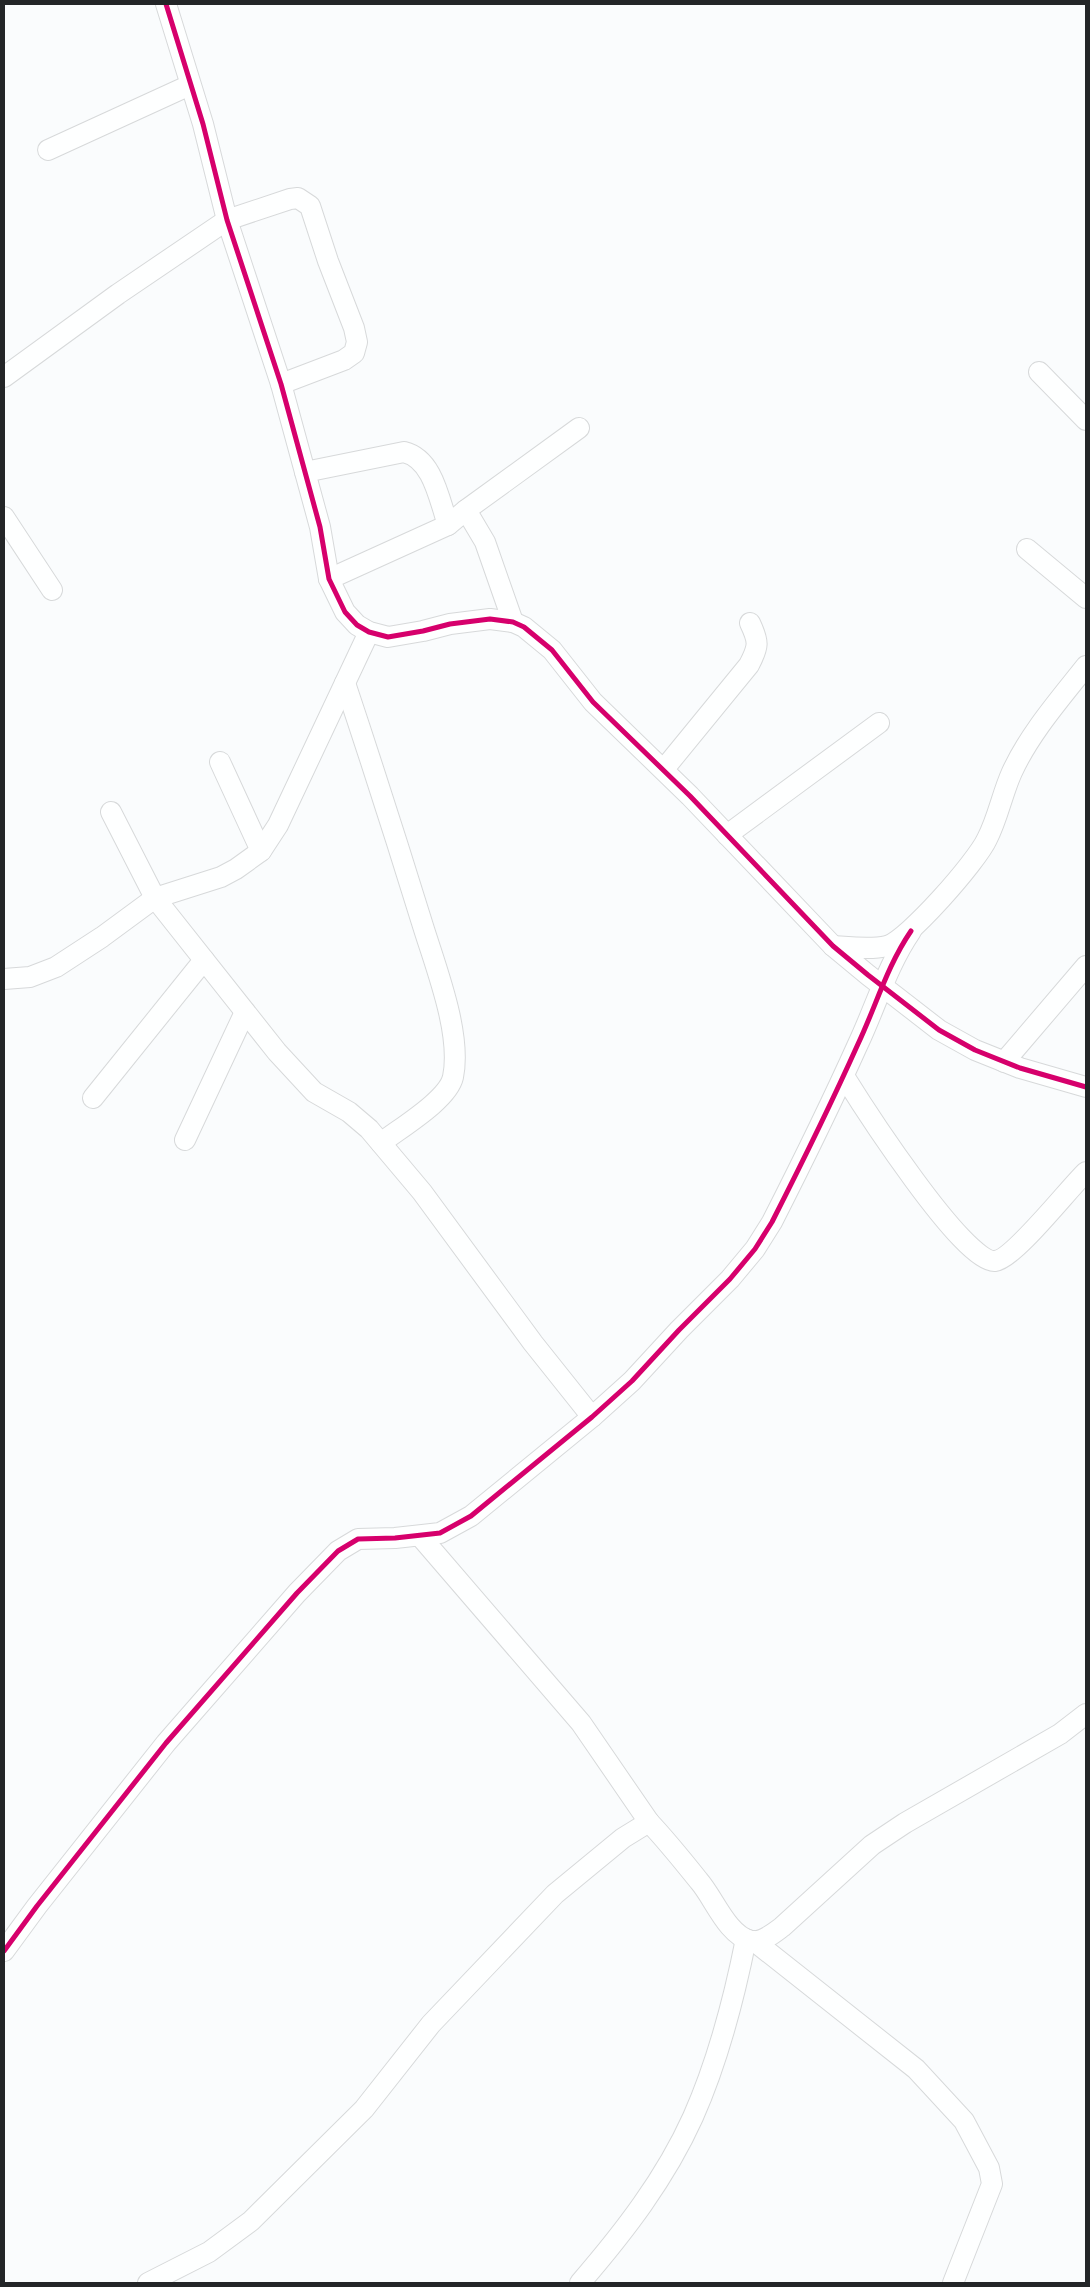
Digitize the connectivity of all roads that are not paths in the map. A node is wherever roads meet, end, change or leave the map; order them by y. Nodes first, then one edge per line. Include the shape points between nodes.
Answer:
1 (166, 4) edge
2 (190, 86) junction
3 (48, 150) dead end
4 (226, 220) junction
5 (1039, 372) dead end
6 (4, 377) edge
7 (281, 384) junction
8 (1086, 420) edge
9 (579, 428) dead end
10 (305, 472) junction
11 (466, 510) junction
12 (4, 517) edge
13 (448, 524) junction
14 (1027, 549) dead end
15 (329, 579) junction
16 (52, 590) dead end
17 (1086, 598) edge
18 (513, 622) junction
19 (750, 623) dead end
20 (369, 632) junction
21 (1086, 666) edge
22 (345, 684) junction
23 (879, 723) dead end
24 (220, 762) dead end
25 (664, 769) junction
26 (111, 812) dead end
27 (726, 835) junction
28 (260, 852) junction
29 (155, 898) junction
30 (911, 931) junction
31 (834, 946) junction
32 (204, 960) junction
33 (1086, 966) edge
34 (4, 979) edge
35 (881, 985) junction
36 (245, 1012) junction
37 (1004, 1062) junction
38 (844, 1076) junction
39 (1086, 1087) edge
40 (93, 1098) dead end
41 (185, 1140) dead end
42 (381, 1143) junction
43 (1086, 1172) edge
44 (592, 1417) junction
45 (420, 1536) junction
46 (1086, 1714) edge
47 (649, 1822) junction
48 (750, 1940) junction
49 (6, 1942) edge
50 (148, 2283) edge
51 (580, 2283) edge
52 (953, 2283) edge

1 - 2 street
2 - 3 street
2 - 4 street via 203,124
4 - 6 street
4 - 7 street
4 - 7 street via 290,199 305,201 310,206 354,328 357,342 354,352 344,360
5 - 8 street
7 - 10 street
9 - 11 street
10 - 13 street via 404,452 414,454 428,470
10 - 15 street via 320,527
11 - 13 street
11 - 18 street via 486,542
12 - 16 street
13 - 15 street
14 - 17 street
15 - 20 street via 345,612
18 - 20 street via 490,619 388,637
18 - 25 street via 552,650 593,702
19 - 25 street via 757,638 757,650 749,665
20 - 22 street
21 - 30 street via 1031,738 1012,772 987,841 963,876
22 - 28 street via 278,825
22 - 42 street via 449,1011 455,1052 453,1078 444,1094
23 - 27 street
24 - 28 street
25 - 27 street
26 - 29 street
27 - 31 street
28 - 29 street via 221,877
29 - 32 street
29 - 34 street via 102,938 56,967 30,977
30 - 31 street via 885,946
30 - 35 street
31 - 35 street
32 - 36 street
32 - 40 street
33 - 37 street
35 - 37 street via 939,1030
35 - 38 street
36 - 41 street
36 - 42 street via 314,1092 349,1112
37 - 39 street
38 - 43 street via 885,1141 931,1202 985,1259 1004,1258 1022,1243
38 - 44 street via 772,1222 755,1249 632,1381
42 - 44 street via 422,1192
44 - 45 street via 471,1516 440,1533
45 - 47 street via 582,1722
45 - 49 street via 358,1539 331,1558 173,1735
46 - 48 street via 1060,1734 905,1822 872,1845 782,1927 771,1935
47 - 48 street via 701,1883 720,1915
47 - 50 street via 623,1838 555,1894 431,2024 364,2109 251,2221 209,2252
48 - 51 street via 724,2030 693,2117 657,2183 621,2236
48 - 52 street via 916,2069 964,2121 989,2168 992,2184

